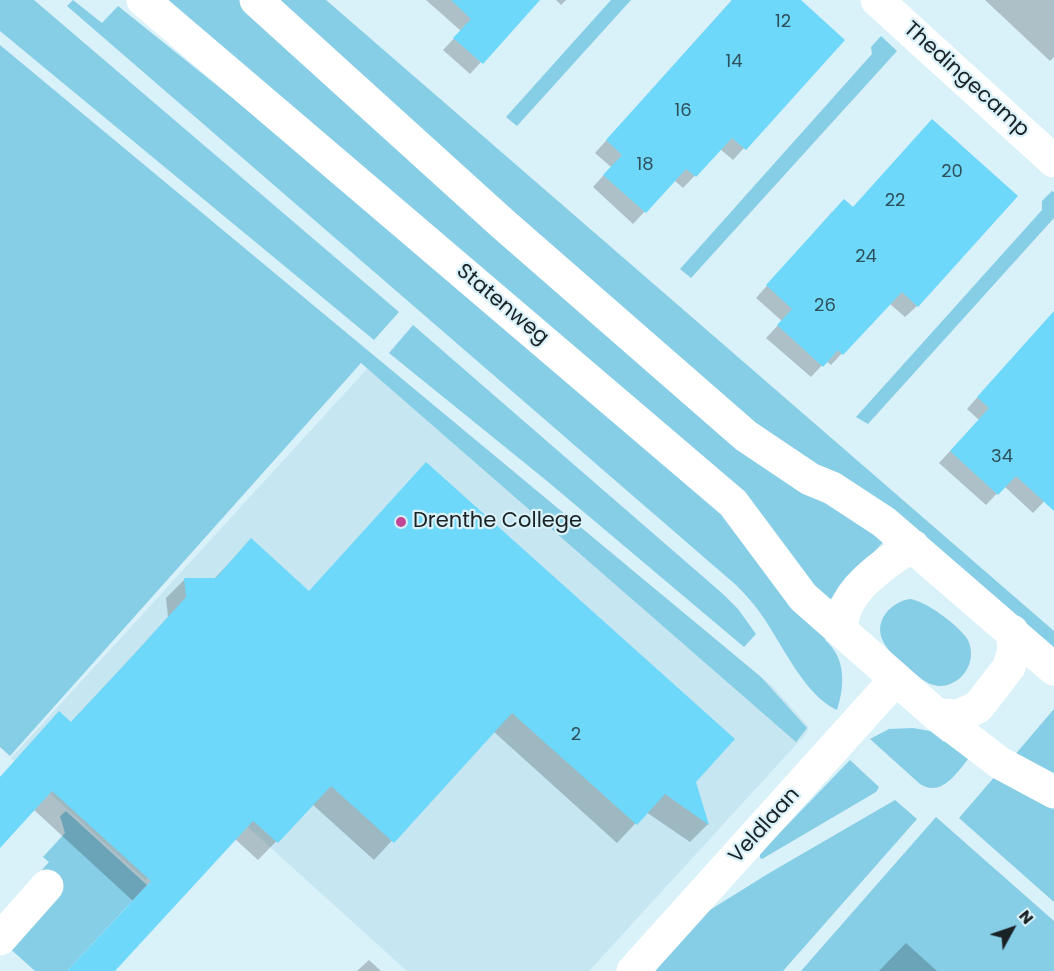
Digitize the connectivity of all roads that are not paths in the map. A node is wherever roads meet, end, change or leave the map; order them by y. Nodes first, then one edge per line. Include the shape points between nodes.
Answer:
1 (143, 0) edge
2 (256, 0) edge
3 (877, 0) edge
4 (1054, 161) edge
5 (913, 546) junction
6 (840, 630) junction
7 (1012, 631) junction
8 (1054, 669) edge
9 (895, 680) junction
10 (937, 715) junction
11 (1054, 792) edge
12 (47, 886) dead end
13 (0, 939) edge
14 (633, 971) edge

1 - 6 street, Statenweg via 733,503 803,597
2 - 5 street via 502,224 746,436 810,479 856,503
3 - 4 street, Thedingecamp
5 - 6 street via 892,557 867,580 849,602
5 - 7 street
6 - 9 street, Statenweg
7 - 8 street
7 - 10 street via 1014,650 1009,667 978,707 959,716
9 - 10 street, Statenweg
9 - 14 street, Veldlaan
10 - 11 street, Statenweg via 1000,764
12 - 13 street

